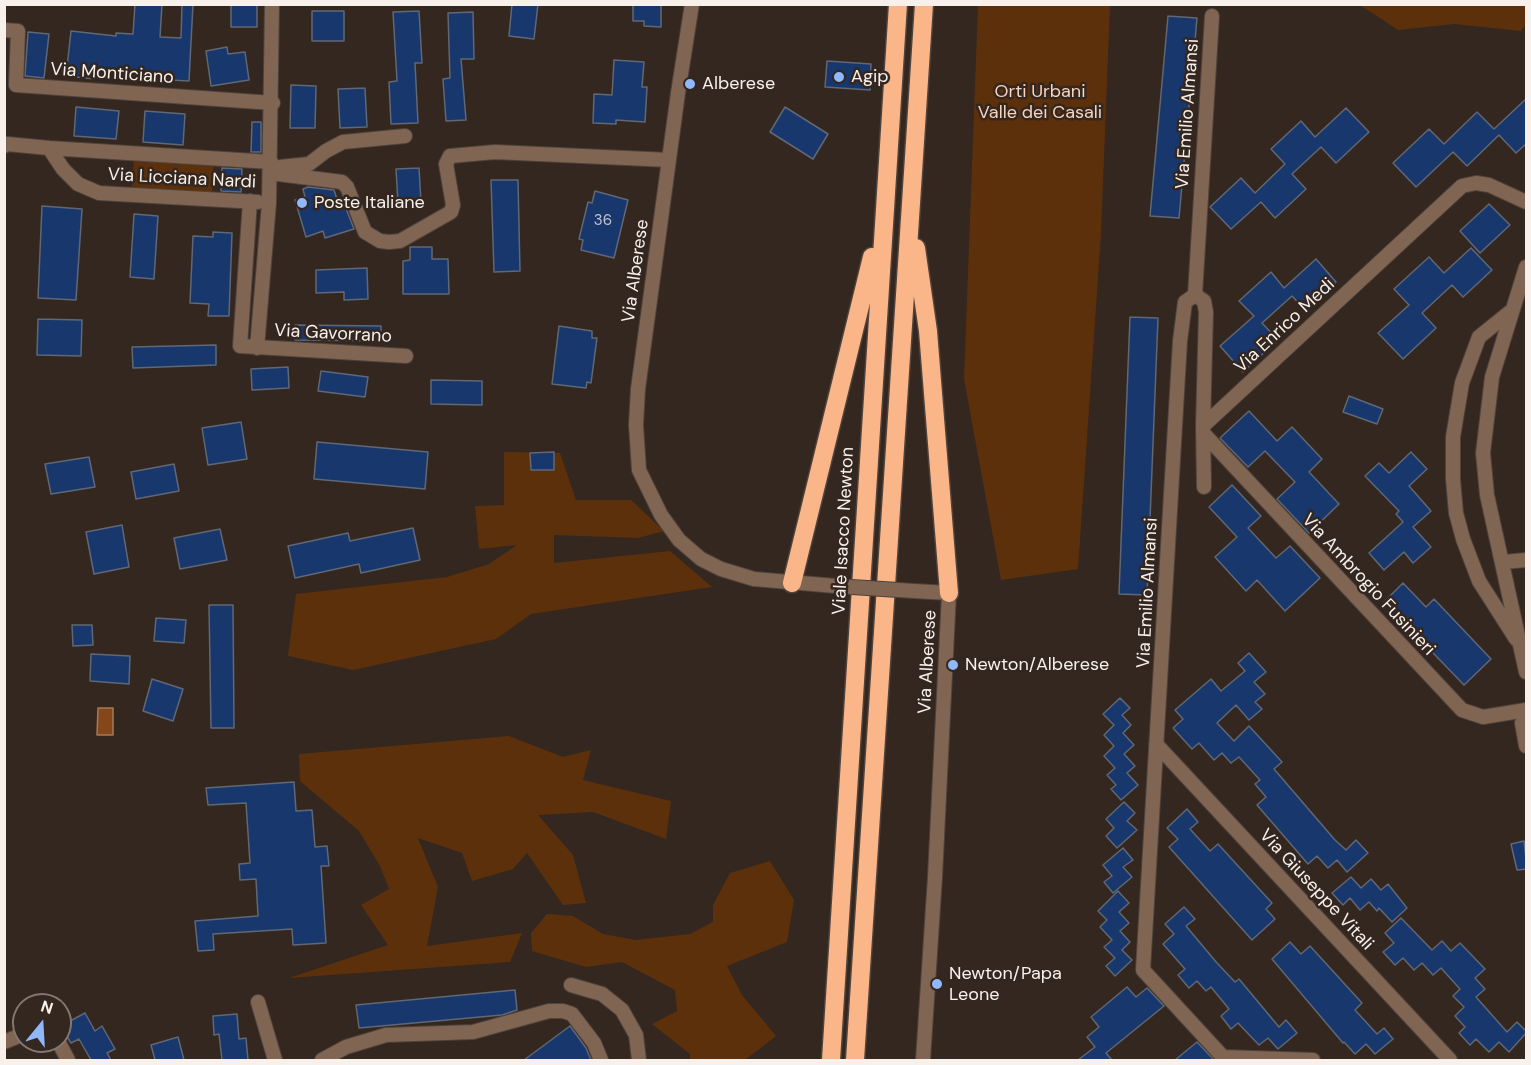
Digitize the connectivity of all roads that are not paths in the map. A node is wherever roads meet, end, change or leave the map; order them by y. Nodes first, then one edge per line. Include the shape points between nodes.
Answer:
1 (272, 4) edge
2 (692, 4) edge
3 (897, 4) edge
4 (924, 4) edge
5 (1212, 16) dead end
6 (4, 30) edge
7 (273, 103) junction
8 (405, 136) dead end
9 (4, 146) edge
10 (49, 148) junction
11 (669, 160) junction
12 (270, 167) junction
13 (250, 201) junction
14 (269, 202) junction
15 (1527, 202) edge
16 (911, 213) junction
17 (882, 214) junction
18 (1527, 267) edge
19 (1195, 295) junction
20 (1510, 312) junction
21 (257, 348) junction
22 (406, 356) dead end
23 (1203, 430) junction
24 (1204, 487) dead end
25 (1527, 560) edge
26 (1503, 562) junction
27 (792, 583) junction
28 (949, 593) junction
29 (1521, 645) junction
30 (1527, 672) edge
31 (1527, 710) edge
32 (1527, 718) edge
33 (1156, 744) junction
34 (1527, 746) edge
35 (571, 985) dead end
36 (258, 1002) dead end
37 (275, 1060) edge
38 (325, 1060) edge
39 (601, 1060) edge
40 (639, 1060) edge
41 (831, 1060) edge
42 (855, 1060) edge
43 (923, 1060) edge
44 (1313, 1060) edge
45 (1450, 1060) edge

1 - 7 street
2 - 11 street, Via Alberese
3 - 17 highway, Viale Isacco Newton via 891,143
4 - 16 highway
5 - 19 street, Via Emilio Almansi
6 - 7 street, Via Monticiano via 18,31 16,85
7 - 12 street
8 - 12 street via 343,142 309,164
9 - 10 street
10 - 12 street
10 - 13 street, Via Licciana Nardi via 78,184 99,193
11 - 12 street via 495,152 450,156 447,164 451,212 400,241 389,242 365,232 342,182
11 - 27 street, Via Alberese via 638,396 639,470 661,515 701,559 742,576
12 - 14 street
13 - 14 street, Via Licciana Nardi
13 - 21 street via 240,346
14 - 21 street
15 - 23 street, Via Enrico Medi via 1476,183 1462,186
16 - 28 highway via 928,331
16 - 42 highway
17 - 27 highway
17 - 41 highway, Viale Isacco Newton
18 - 20 street
19 - 23 street, Via Enrico Medi via 1204,301 1206,312
19 - 33 street, Via Emilio Almansi via 1185,303 1180,341
20 - 26 street via 1492,377 1483,453 1487,495
20 - 29 street via 1479,337 1462,384 1455,425 1453,479 1461,530 1479,581
21 - 22 street, Via Gavorrano
23 - 24 street
23 - 31 street, Via Ambrogio Fusinieri via 1455,704 1468,714 1483,717
25 - 26 street
26 - 29 street
27 - 28 street, Via Alberese, bridge
28 - 43 street, Via Alberese
29 - 30 street
32 - 34 street via 1522,723
33 - 44 street, Via Emilio Almansi via 1143,970 1223,1057
33 - 45 street, Via Giuseppe Vitali
35 - 40 street via 602,994 622,1010 636,1035
36 - 37 street
38 - 39 street via 346,1047 386,1035 473,1032 549,1011 563,1011 572,1014 594,1043

